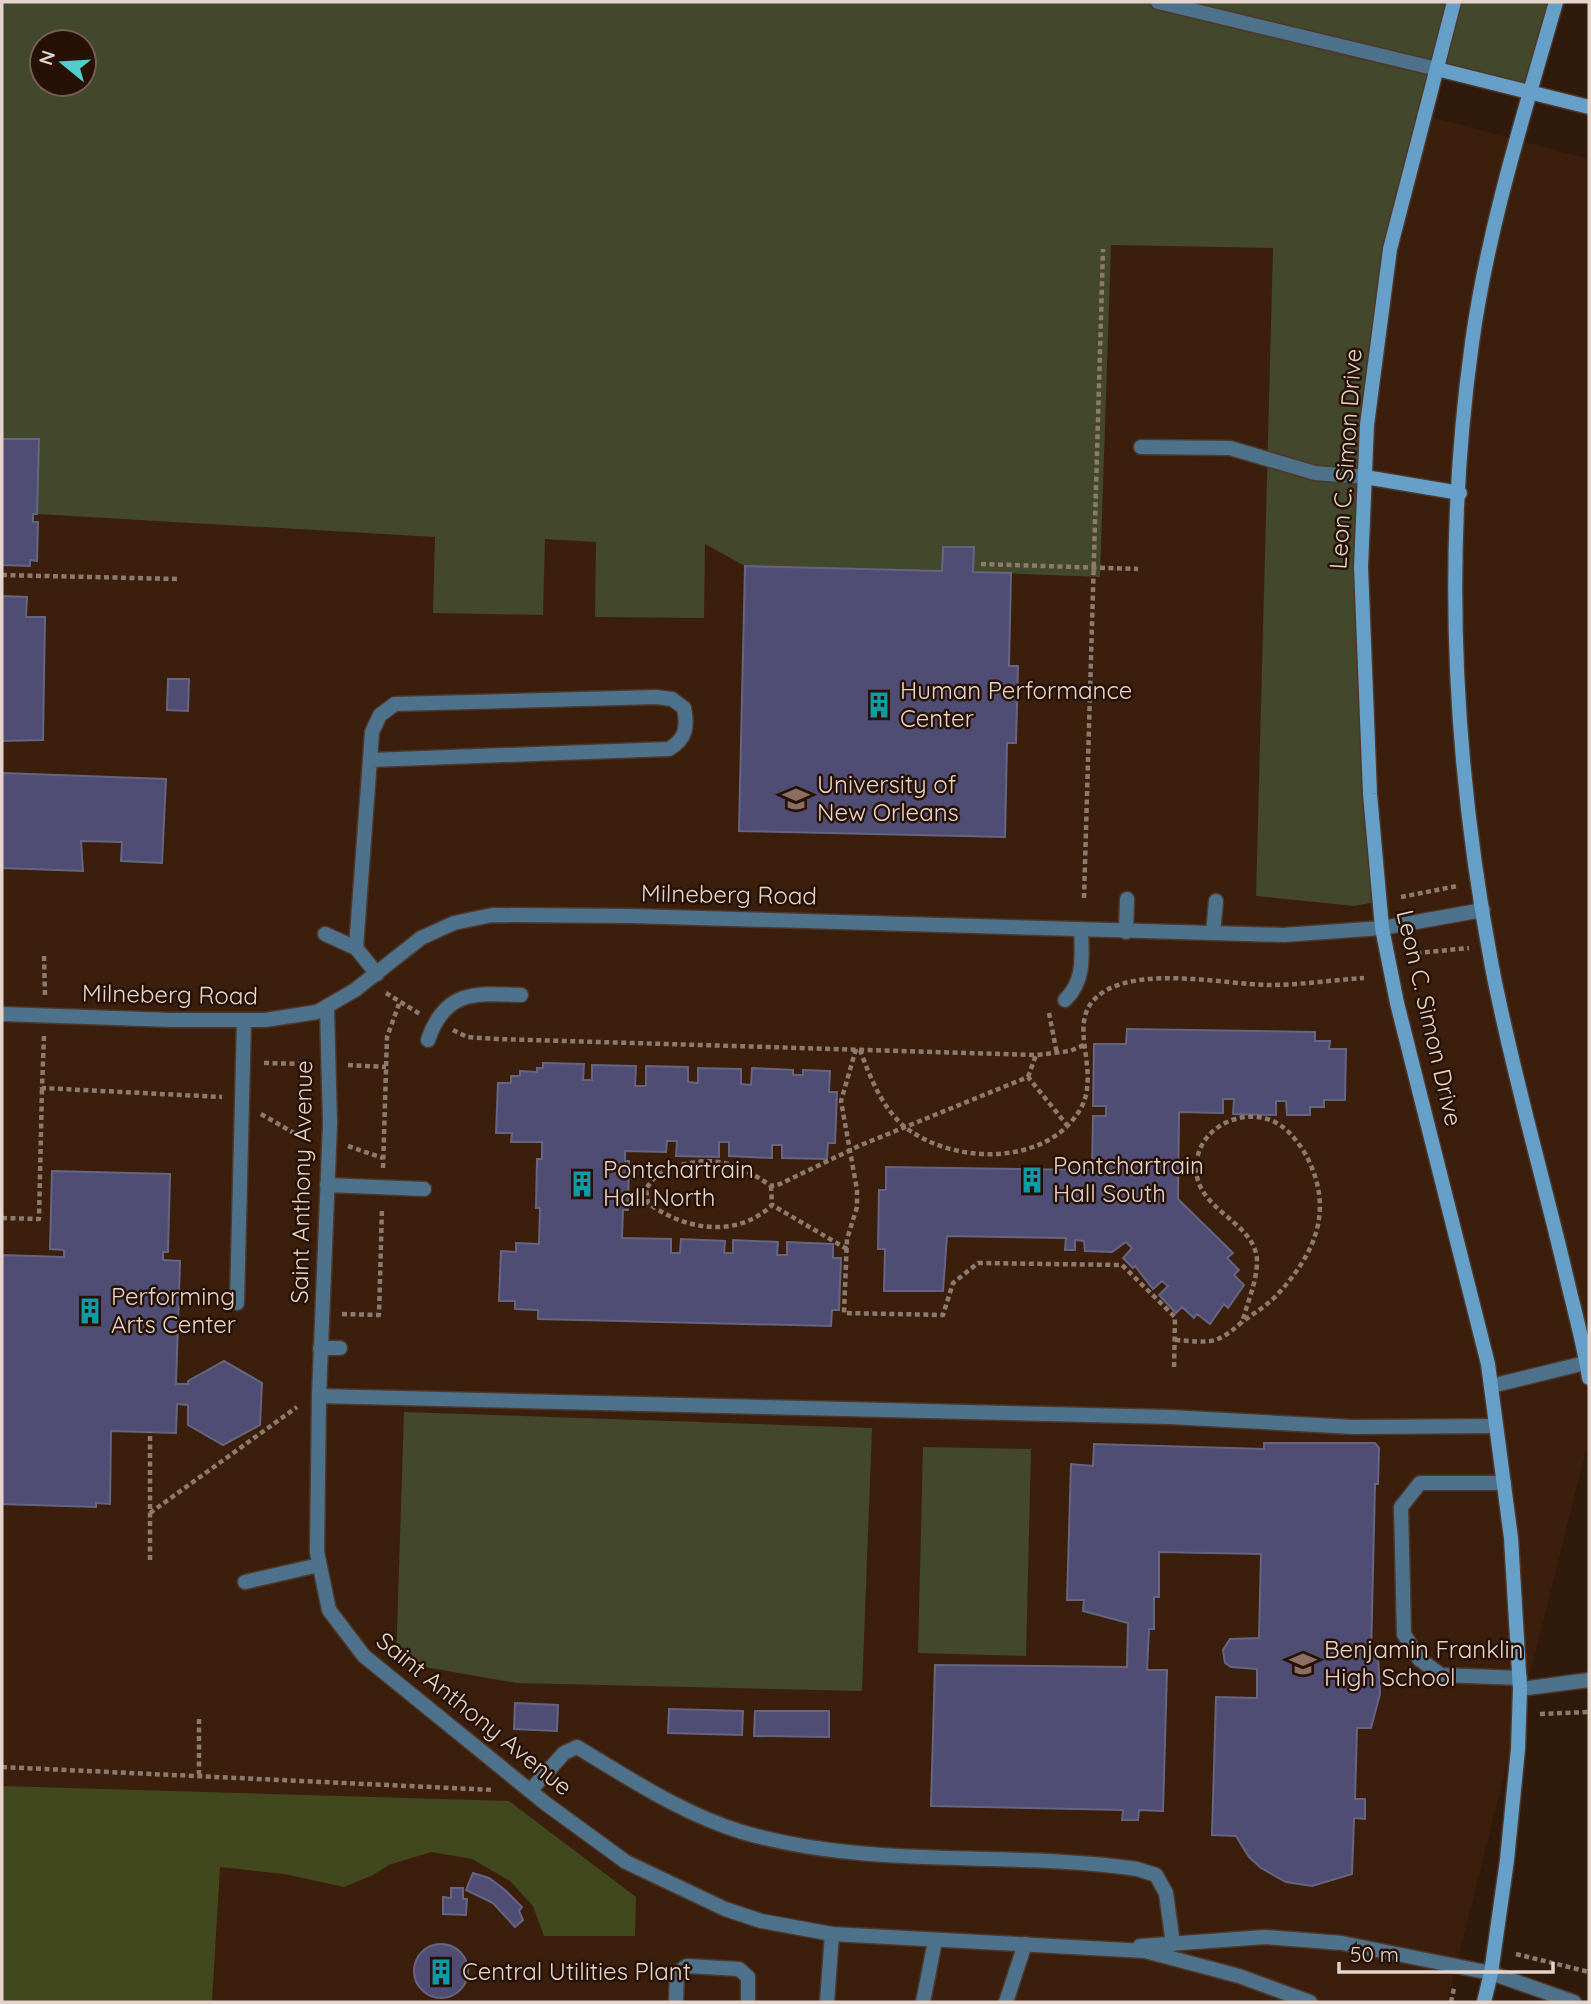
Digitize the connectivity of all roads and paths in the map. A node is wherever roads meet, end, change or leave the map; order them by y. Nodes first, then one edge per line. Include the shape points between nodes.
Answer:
1 (1158, 2) edge
2 (1454, 2) edge
3 (1556, 2) edge
4 (1437, 69) junction
5 (1530, 93) junction
6 (1589, 107) edge
7 (1102, 249) dead end
8 (1141, 447) dead end
9 (1365, 477) junction
10 (1460, 493) junction
11 (981, 564) dead end
12 (1093, 568) junction
13 (1138, 569) dead end
14 (2, 575) edge
15 (179, 579) dead end
16 (370, 760) junction
17 (1479, 882) junction
18 (1084, 898) dead end
19 (1128, 899) dead end
20 (1216, 901) dead end
21 (1380, 901) junction
22 (1483, 910) junction
23 (1382, 929) junction
24 (1081, 930) junction
25 (1126, 932) junction
26 (1213, 933) junction
27 (325, 934) dead end
28 (1489, 947) junction
29 (356, 948) junction
30 (44, 956) dead end
31 (1388, 956) junction
32 (373, 977) junction
33 (1364, 978) dead end
34 (521, 995) dead end
35 (1065, 1000) dead end
36 (327, 1008) junction
37 (1049, 1011) dead end
38 (2, 1014) edge
39 (45, 1015) junction
40 (244, 1020) junction
41 (435, 1022) junction
42 (428, 1041) dead end
43 (1084, 1045) junction
44 (858, 1050) junction
45 (1057, 1054) junction
46 (1037, 1055) junction
47 (328, 1065) junction
48 (386, 1067) dead end
49 (1028, 1077) junction
50 (242, 1084) junction
51 (42, 1088) junction
52 (1068, 1125) junction
53 (906, 1127) junction
54 (851, 1151) junction
55 (327, 1185) junction
56 (771, 1186) junction
57 (424, 1189) dead end
58 (772, 1205) junction
59 (2, 1218) edge
60 (846, 1249) junction
61 (237, 1303) dead end
62 (1242, 1323) junction
63 (1175, 1340) junction
64 (320, 1348) junction
65 (340, 1348) dead end
66 (1588, 1362) edge
67 (1174, 1370) dead end
68 (1589, 1378) edge
69 (1491, 1386) junction
70 (319, 1396) junction
71 (1496, 1426) junction
72 (150, 1432) dead end
73 (1504, 1483) junction
74 (149, 1560) dead end
75 (319, 1565) junction
76 (245, 1582) dead end
77 (1589, 1680) edge
78 (1520, 1683) junction
79 (1589, 1712) edge
80 (1536, 1714) dead end
81 (199, 1719) dead end
82 (2, 1767) edge
83 (199, 1774) junction
84 (530, 1791) junction
85 (831, 1934) junction
86 (935, 1941) junction
87 (1025, 1944) junction
88 (1173, 1944) junction
89 (1101, 1947) junction
90 (1516, 1954) dead end
91 (1589, 1972) edge
92 (1491, 1973) junction
93 (1454, 1988) dead end
94 (676, 2002) edge
95 (748, 2002) edge
96 (827, 2002) edge
97 (923, 2002) edge
98 (1006, 2002) edge
99 (1310, 2002) edge
100 (1451, 2002) edge
101 (1484, 2002) edge
102 (1574, 2002) edge

1 - 4 street
2 - 4 main road, Leon C. Simon Drive
3 - 5 main road
4 - 5 main road
4 - 9 main road, Leon C. Simon Drive via 1391,249 1377,340
5 - 6 main road
5 - 10 main road via 1492,236 1472,344
7 - 12 path
8 - 9 street via 1230,448 1315,473
9 - 10 main road
9 - 21 main road, Leon C. Simon Drive via 1362,653
10 - 17 main road via 1456,695
11 - 12 path
12 - 13 path
12 - 18 path
14 - 15 path
16 - 16 street via 372,732 380,715 395,704 656,697 672,699 684,708 687,723 681,741 669,749
16 - 29 street
17 - 21 path
17 - 22 main road
19 - 25 street
20 - 26 street
21 - 23 main road, Leon C. Simon Drive
22 - 23 street, Milneberg Road
22 - 28 main road
23 - 26 street, Milneberg Road via 1283,935
23 - 31 main road, Leon C. Simon Drive
24 - 25 street, Milneberg Road
24 - 32 street, Milneberg Road via 492,915 437,930
24 - 35 street via 1082,967 1076,990
25 - 26 street, Milneberg Road
27 - 29 street
28 - 31 path
28 - 66 main road
29 - 32 street
30 - 39 path
31 - 69 main road, Leon C. Simon Drive
32 - 36 street, Milneberg Road
32 - 41 path via 399,1004
33 - 43 path via 1270,985 1166,979 1130,982 1106,991 1091,1004 1082,1028
34 - 41 street via 460,998
36 - 40 street, Milneberg Road
36 - 47 street, Saint Anthony Avenue
37 - 45 path
38 - 39 street, Milneberg Road
39 - 40 street, Milneberg Road
39 - 51 path
40 - 50 street
41 - 42 street
41 - 44 path via 467,1037 496,1040
43 - 45 path
43 - 52 path via 1088,1092
44 - 46 path
44 - 53 path via 880,1096
44 - 54 path via 841,1101
45 - 46 path
46 - 49 path
47 - 48 path
47 - 50 path via 256,1062
47 - 55 street, Saint Anthony Avenue
49 - 52 path
49 - 53 path
50 - 51 path via 234,1097
50 - 61 street
51 - 59 path via 39,1219
52 - 53 path via 1034,1146 1007,1154 962,1151
53 - 54 path
54 - 56 path
54 - 60 path via 857,1207
55 - 57 street
55 - 64 street, Saint Anthony Avenue
56 - 58 path
56 - 58 path via 740,1167 710,1159 661,1172 651,1180 646,1195 657,1210 700,1228 752,1219
58 - 60 path
60 - 63 path via 844,1312 943,1315 953,1283 978,1263 1122,1265 1175,1317
62 - 62 path via 1254,1283 1254,1248 1237,1225 1212,1206 1202,1191 1197,1169 1202,1146 1213,1131 1231,1119 1247,1116 1281,1125 1297,1141 1311,1164 1320,1223 1303,1264 1269,1303
62 - 63 path via 1223,1339
63 - 67 path
64 - 65 street
64 - 70 street, Saint Anthony Avenue
66 - 68 main road
66 - 69 street
69 - 71 main road, Leon C. Simon Drive
70 - 71 street via 1170,1417 1353,1427
70 - 75 street, Saint Anthony Avenue
71 - 73 main road, Leon C. Simon Drive
72 - 74 path
73 - 78 main road, Leon C. Simon Drive
73 - 78 street via 1420,1483 1401,1507 1404,1634 1419,1659 1441,1675
75 - 76 street
75 - 84 street, Saint Anthony Avenue via 330,1610 364,1656
77 - 78 street
78 - 92 main road, Leon C. Simon Drive via 1507,1860
79 - 80 path
81 - 83 path
82 - 83 path
83 - 84 path
84 - 85 street, Saint Anthony Avenue via 626,1861 689,1894 761,1922
84 - 88 street via 564,1753 577,1747 705,1818 776,1841 930,1858 1137,1869 1156,1875 1167,1893
85 - 86 street, Saint Anthony Avenue
85 - 96 street
86 - 87 street, Saint Anthony Avenue
86 - 97 street
87 - 89 street, Saint Anthony Avenue
87 - 98 street
88 - 89 street, Saint Anthony Avenue
88 - 92 street, Saint Anthony Avenue via 1265,1937 1342,1943
89 - 99 street, Saint Anthony Avenue via 1144,1951 1229,1973
90 - 91 path
92 - 101 main road, Leon C. Simon Drive
92 - 102 street, Saint Anthony Avenue
93 - 100 path
94 - 95 street via 677,1973 687,1966 739,1969 748,1977

